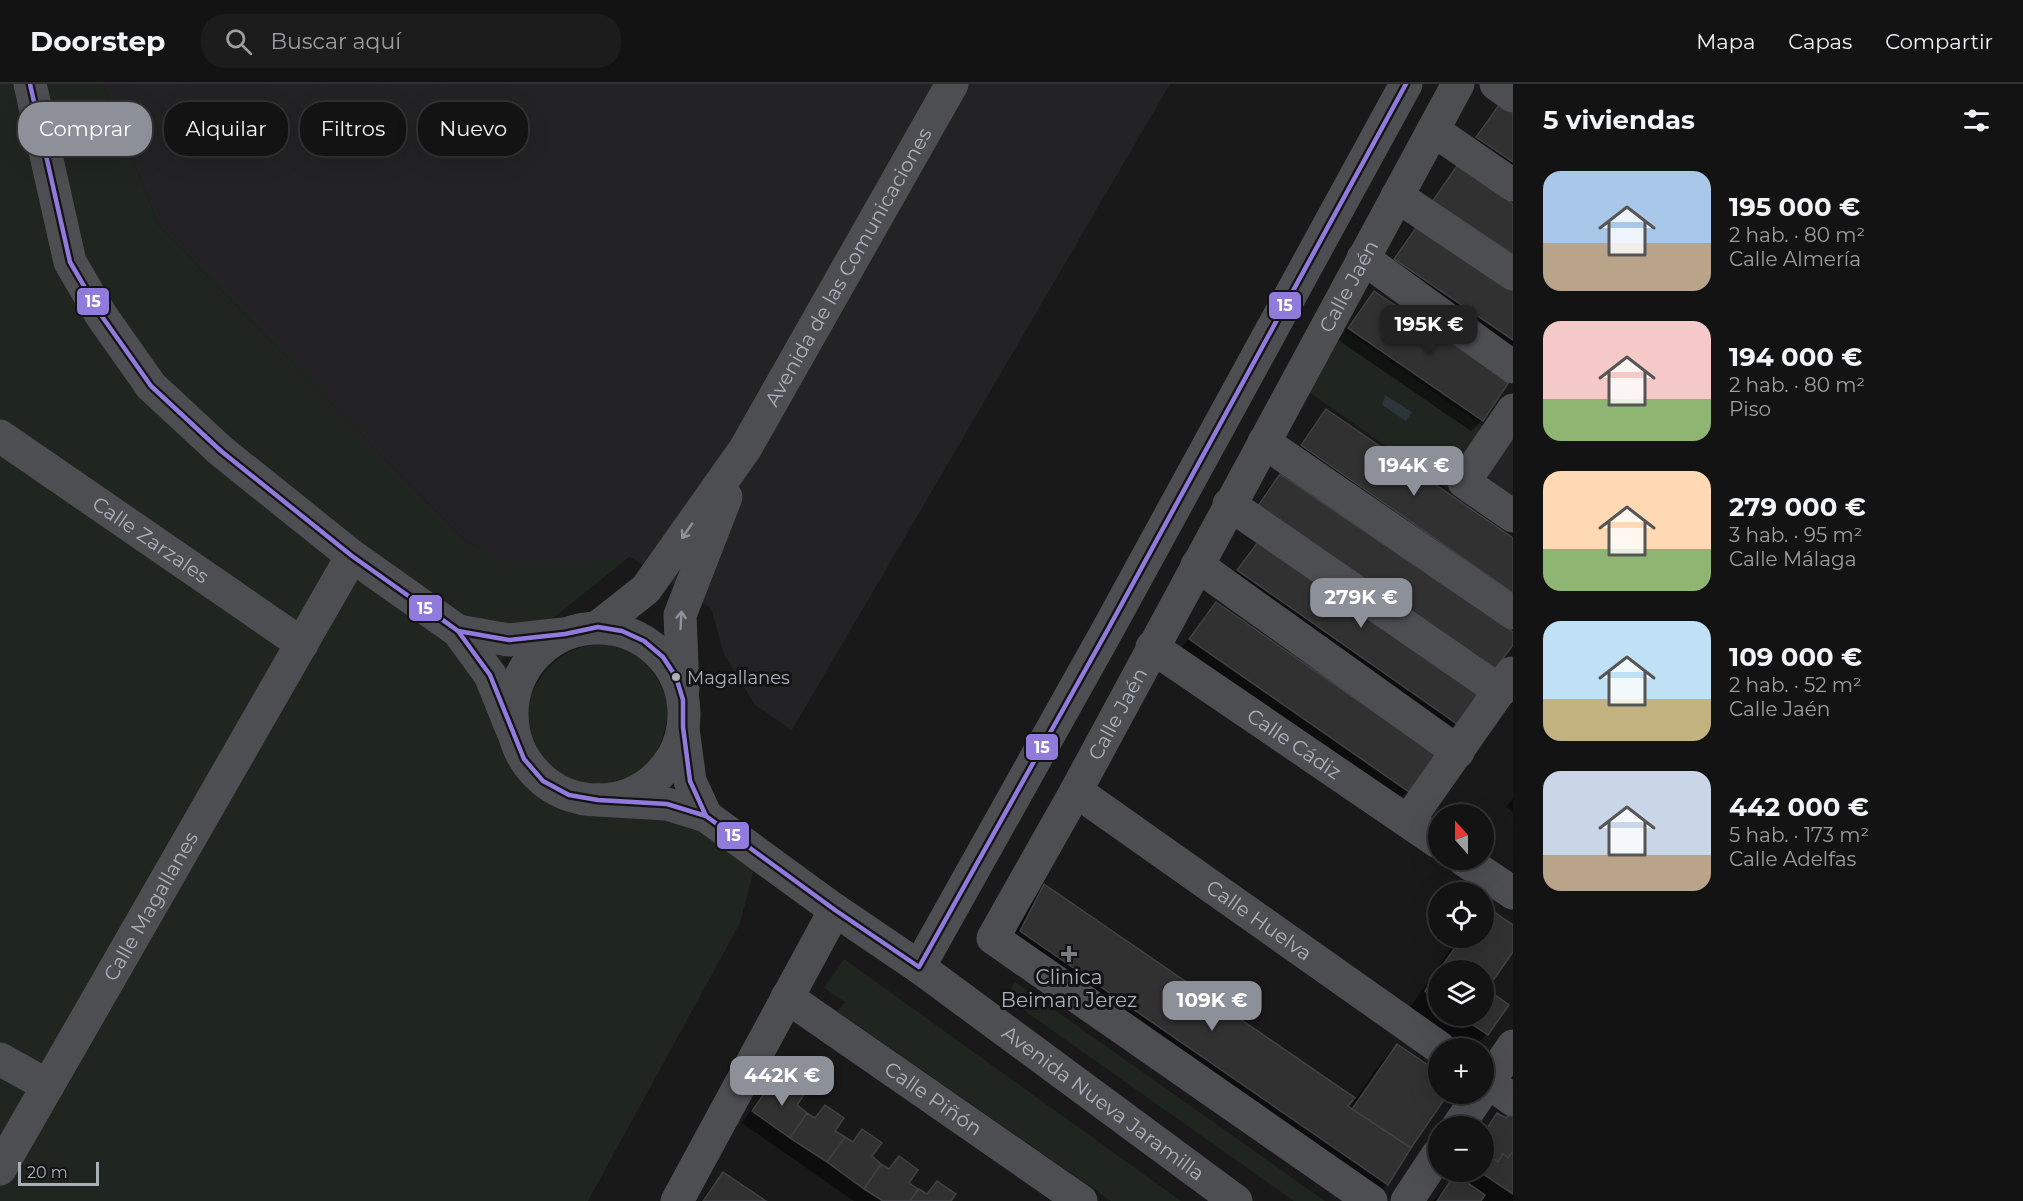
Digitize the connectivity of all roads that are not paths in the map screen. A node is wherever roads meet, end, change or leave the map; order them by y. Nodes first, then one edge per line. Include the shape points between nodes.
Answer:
1 (30, 84) edge
2 (952, 84) edge
3 (1406, 84) edge
4 (1458, 84) edge
5 (1496, 84) edge
6 (1513, 96) edge
7 (1433, 130) junction
8 (1513, 185) edge
9 (1397, 196) junction
10 (1363, 258) junction
11 (1513, 274) edge
12 (1513, 367) edge
13 (1513, 410) edge
14 (0, 436) edge
15 (1264, 442) junction
16 (745, 449) junction
17 (1229, 504) junction
18 (1513, 516) edge
19 (352, 556) junction
20 (1197, 565) junction
21 (1513, 613) edge
22 (598, 627) junction
23 (458, 631) junction
24 (566, 634) junction
25 (302, 644) junction
26 (1152, 647) junction
27 (1506, 681) edge
28 (683, 713) junction
29 (513, 732) junction
30 (1458, 752) junction
31 (1076, 791) junction
32 (598, 800) junction
33 (706, 816) junction
34 (1408, 821) junction
35 (1428, 835) edge
36 (1479, 870) edge
37 (1513, 893) edge
38 (835, 910) junction
39 (919, 967) junction
40 (787, 997) junction
41 (1428, 1040) edge
42 (1513, 1046) edge
43 (0, 1059) edge
44 (1494, 1082) edge
45 (48, 1086) junction
46 (1477, 1104) edge
47 (1467, 1116) edge
48 (0, 1169) edge
49 (1428, 1169) edge
50 (677, 1201) edge
51 (1081, 1201) edge
52 (1236, 1201) edge
53 (1371, 1201) edge
54 (1407, 1201) edge

1 - 19 street via 70,262 101,315 151,386 221,451
2 - 16 street, Avenida de las Comunicaciones
3 - 39 street
4 - 7 street, Calle Jaén
5 - 6 street
7 - 8 street
7 - 9 street, Calle Jaén
9 - 10 street, Calle Jaén
9 - 11 street
10 - 12 street
10 - 15 street, Calle Jaén
13 - 18 street via 1464,482
14 - 25 street, Calle Zarzales
15 - 17 street, Calle Jaén
15 - 21 street
16 -> 22 street, Avenida de las Comunicaciones via 646,589
28 -> 16 street, Avenida de las Comunicaciones via 680,615
17 - 20 street, Calle Jaén
17 - 27 street
19 - 23 street
19 - 25 street, Calle Magallanes
20 - 26 street, Calle Jaén
20 - 30 street
22 - 24 street
22 - 28 street via 622,631 644,641 663,657 676,677
23 - 24 street via 509,640
23 - 29 street via 490,675
24 - 29 street via 545,646 528,663 516,684 511,708
25 - 45 street, Calle Magallanes
26 - 31 street, Calle Jaén
26 - 34 street, Calle Cádiz
27 - 30 street
28 - 32 street via 676,751 662,771 644,787
28 - 33 street, Avenida Nueva Jaramilla via 690,781
29 - 32 street via 524,759 543,781 569,795
30 - 34 street
31 - 41 street, Calle Huelva
31 - 53 street, Calle Jaén via 993,938
32 - 33 street, Avenida Nueva Jaramilla via 667,804
33 - 38 street, Avenida Nueva Jaramilla
34 - 35 street, Calle Cádiz
36 - 37 street
38 - 39 street, Avenida Nueva Jaramilla
38 - 40 street
39 - 52 street, Avenida Nueva Jaramilla
40 - 50 street
40 - 51 street, Calle Piñón
42 - 44 street
43 - 45 street
45 - 48 street, Calle Magallanes
46 - 47 street
49 - 54 street

